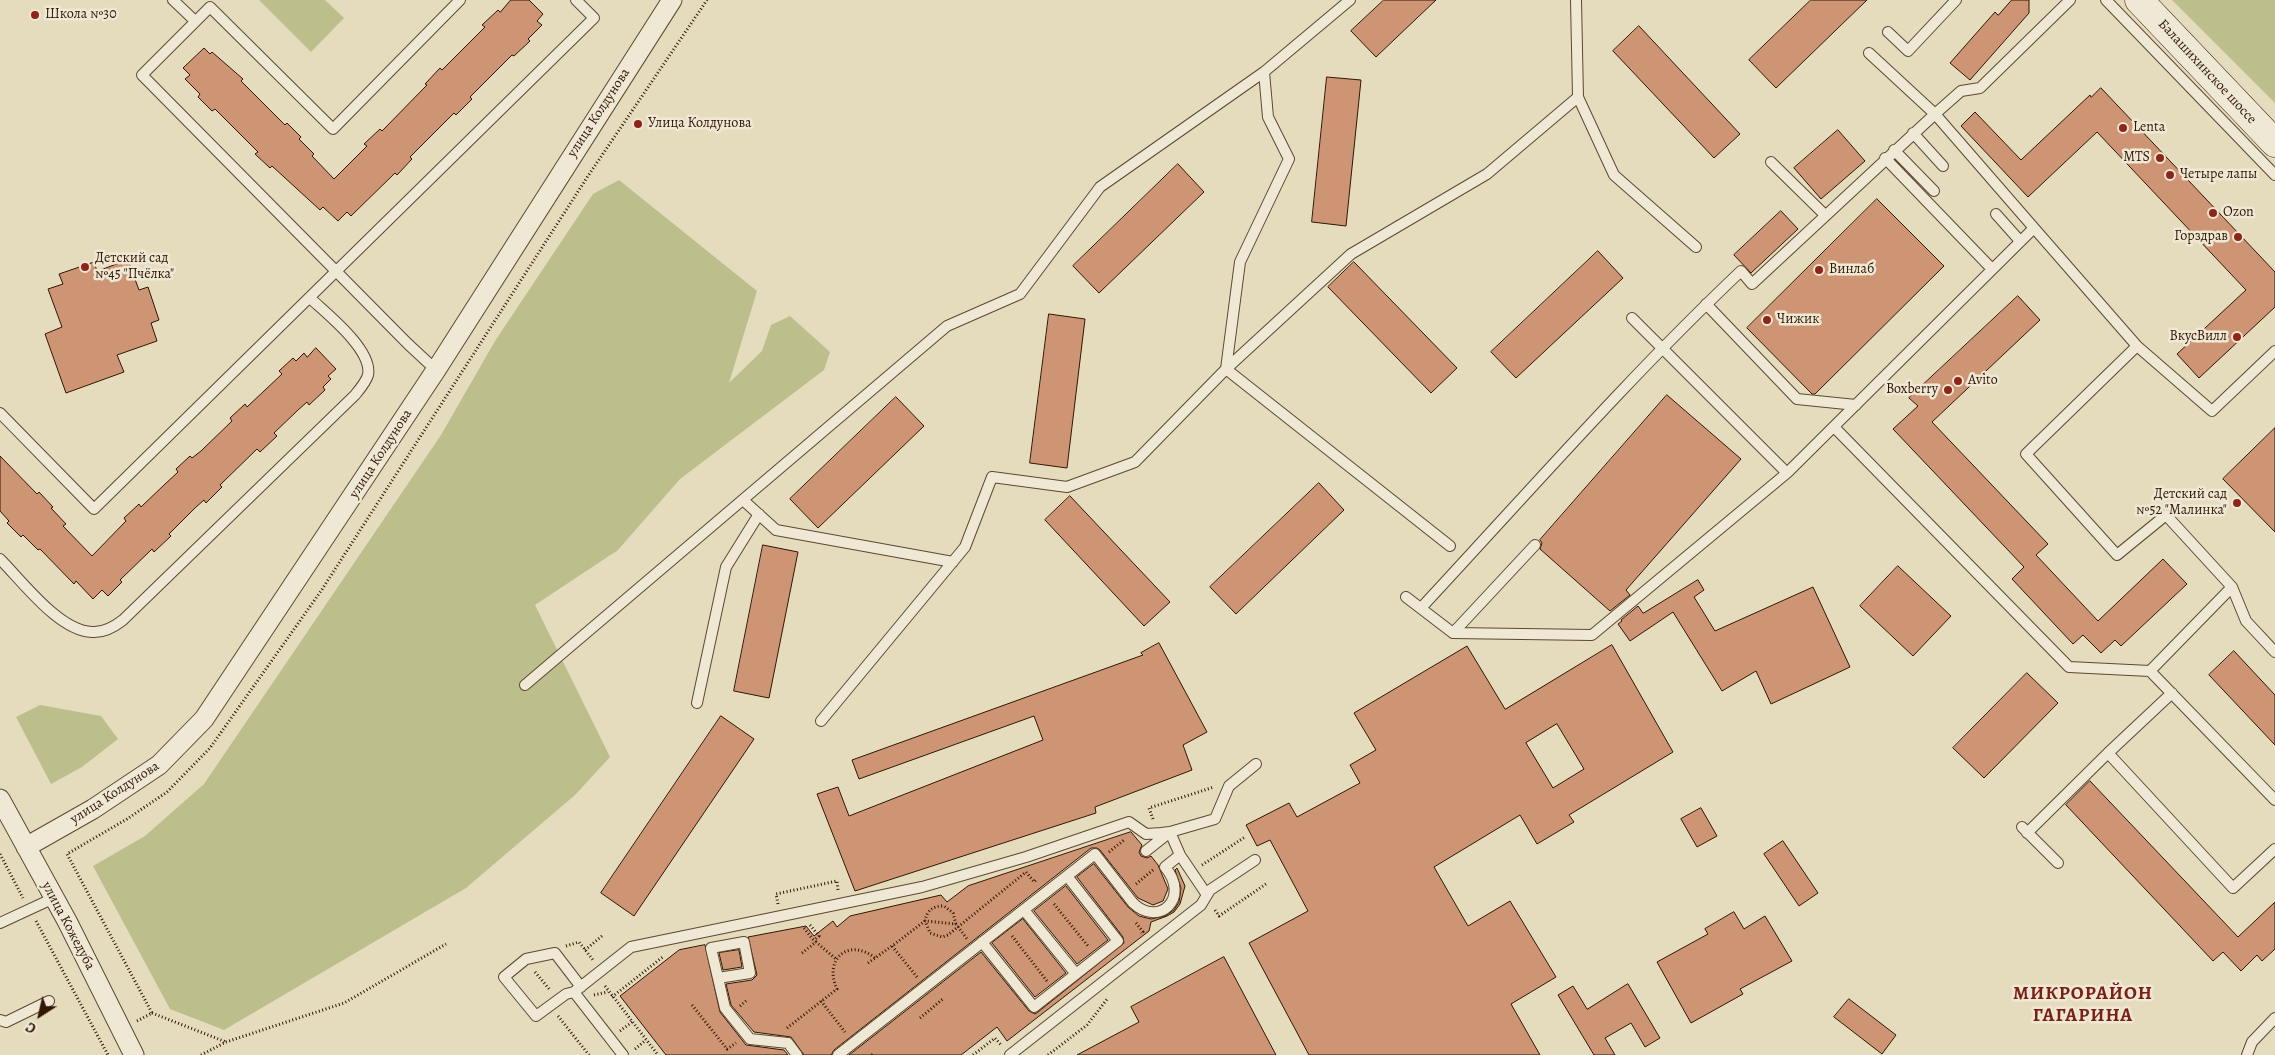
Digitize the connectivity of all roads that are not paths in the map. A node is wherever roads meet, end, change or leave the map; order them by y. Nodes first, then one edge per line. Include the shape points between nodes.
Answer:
1 (173, 0) edge
2 (460, 0) edge
3 (576, 0) edge
4 (672, 0) edge
5 (1350, 0) edge
6 (1576, 0) edge
7 (1956, 0) edge
8 (2070, 0) edge
9 (2106, 0) edge
10 (2140, 0) edge
11 (195, 21) junction
12 (1888, 32) dead end
13 (1869, 53) dead end
14 (1264, 72) junction
15 (1578, 97) junction
16 (1935, 114) junction
17 (1913, 133) junction
18 (2275, 143) edge
19 (1894, 150) junction
20 (1885, 158) junction
21 (1771, 162) dead end
22 (1943, 166) dead end
23 (2275, 175) edge
24 (1934, 191) dead end
25 (1996, 214) dead end
26 (1825, 215) junction
27 (2034, 228) junction
28 (2020, 241) junction
29 (1696, 247) dead end
30 (1992, 269) junction
31 (337, 272) junction
32 (310, 298) junction
33 (1706, 304) junction
34 (1632, 318) dead end
35 (2137, 346) junction
36 (1663, 348) junction
37 (2275, 351) edge
38 (1226, 369) junction
39 (436, 370) junction
40 (1856, 405) junction
41 (0, 413) edge
42 (1834, 427) junction
43 (1787, 473) junction
44 (743, 500) junction
45 (759, 514) junction
46 (1535, 545) dead end
47 (1450, 546) dead end
48 (0, 559) edge
49 (953, 562) junction
50 (2232, 587) junction
51 (1406, 597) dead end
52 (1421, 608) junction
53 (1452, 633) junction
54 (2275, 652) edge
55 (2150, 671) junction
56 (525, 685) dead end
57 (2172, 693) junction
58 (697, 703) dead end
59 (822, 721) dead end
60 (2108, 753) junction
61 (1256, 764) dead end
62 (0, 799) edge
63 (2275, 800) edge
64 (1170, 832) junction
65 (26, 847) junction
66 (2275, 849) edge
67 (1146, 851) dead end
68 (1180, 855) junction
69 (1255, 860) dead end
70 (2058, 863) dead end
71 (1067, 876) junction
72 (1207, 894) junction
73 (54, 898) junction
74 (1024, 910) junction
75 (0, 923) edge
76 (978, 945) junction
77 (1076, 974) junction
78 (718, 978) junction
79 (577, 989) junction
80 (49, 1000) dead end
81 (2275, 1018) edge
82 (0, 1020) edge
83 (1007, 1051) edge
84 (134, 1055) edge
85 (623, 1055) edge
86 (797, 1055) edge
87 (838, 1055) edge
88 (2248, 1055) edge

1 - 11 lane
2 - 11 lane via 333,129 210,7
3 - 31 lane via 594,18
4 - 39 street, улица Колдунова
5 - 14 lane
6 - 15 lane
7 - 12 lane via 1908,52
8 - 16 lane via 1980,88 1961,90
9 - 23 lane
10 - 18 main road, Балашихинское шоссе
11 - 31 lane via 142,75
13 - 16 lane
14 - 38 lane via 1268,117 1289,159 1240,262
14 - 44 lane via 1100,188 1020,294 947,326
15 - 29 lane via 1614,175
15 - 38 lane via 1488,174 1351,254
16 - 17 lane
16 - 27 lane
17 - 19 lane
17 - 22 lane
19 - 20 lane
19 - 24 lane
20 - 26 lane
20 - 30 lane
21 - 26 lane
25 - 28 lane
26 - 33 lane via 1752,284 1741,272
27 - 28 lane
27 - 35 lane
28 - 30 lane
30 - 40 lane
31 - 32 lane
31 - 39 lane
32 - 41 lane via 94,509
32 - 48 lane via 365,356 368,373 365,381 355,395 123,620 104,631 78,630 54,614
33 - 36 lane
33 - 40 lane via 1797,398
34 - 36 lane
35 - 37 lane via 2212,411
35 - 50 lane via 2026,454 2117,555 2166,515
36 - 43 lane
36 - 52 lane
38 - 47 lane
38 - 49 lane via 1135,462 1067,487 992,477 966,547
39 - 65 street, улица Колдунова via 204,719 159,765 93,809
40 - 42 lane
42 - 43 lane
42 - 55 lane via 2069,667
43 - 53 lane via 1592,635
44 - 45 lane
44 - 56 lane
45 - 49 lane via 776,530
45 - 58 lane via 726,567
46 - 53 lane
49 - 59 lane
50 - 54 lane via 2246,620
50 - 55 lane
51 - 52 lane
52 - 53 lane
55 - 57 lane
57 - 60 lane
57 - 63 lane
60 - 66 lane via 2233,888
60 - 70 lane via 2024,830
61 - 64 lane via 1229,786 1215,819
62 - 65 street, улица Кожедуба
64 - 67 lane
64 - 68 lane
64 - 79 lane via 1146,834 1129,822 1026,857 922,887 631,947
65 - 73 street, улица Кожедуба
68 - 71 lane via 1165,866 1176,887 1173,901 1161,911 1139,908 1095,854
68 - 72 lane
69 - 72 lane
71 - 74 lane
71 - 77 lane via 1118,941
72 - 83 lane via 1201,905
73 - 75 lane
73 - 84 street, улица Кожедуба
74 - 76 lane
74 - 77 lane
76 - 77 lane via 1034,1007
76 - 87 lane
78 - 78 lane via 750,974 744,942 711,948
78 - 86 lane via 725,1008 750,1039 788,1043
79 - 79 lane via 555,953 526,960 504,977 536,1016
79 - 85 lane
80 - 82 lane via 6,1022
81 - 88 lane via 2252,1042

